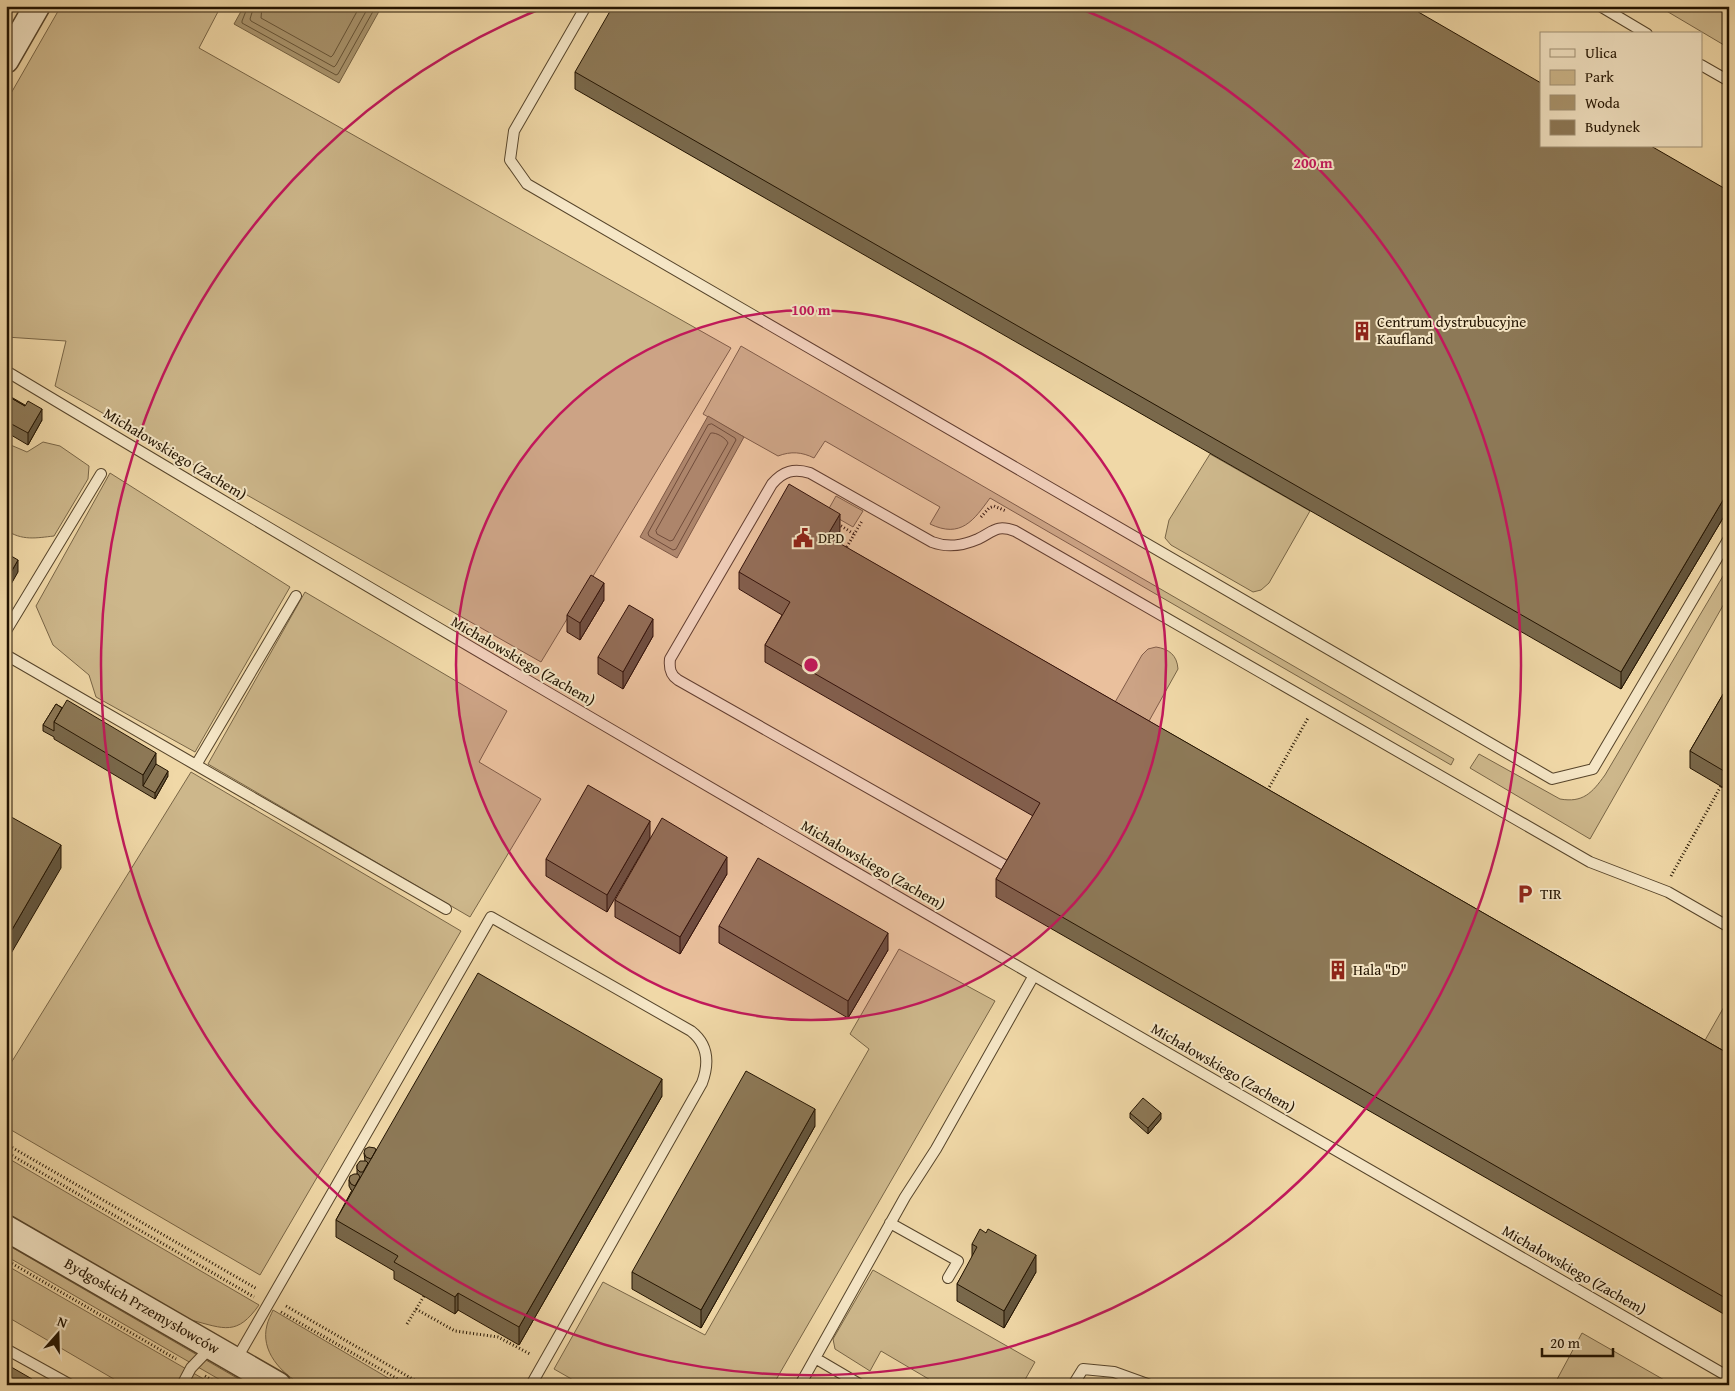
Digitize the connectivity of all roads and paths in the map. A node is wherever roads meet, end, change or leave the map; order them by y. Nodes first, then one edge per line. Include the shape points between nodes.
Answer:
1 (37, 6) edge
2 (586, 6) edge
3 (1600, 6) edge
4 (1644, 32) edge
5 (6, 60) edge
6 (1702, 66) edge
7 (1729, 81) edge
8 (6, 371) edge
9 (101, 474) dead end
10 (830, 519) edge
11 (854, 534) dead end
12 (1729, 538) edge
13 (296, 596) dead end
14 (6, 631) edge
15 (6, 655) edge
16 (1316, 704) junction
17 (196, 765) junction
18 (1721, 786) edge
19 (1265, 794) edge
20 (1006, 866) edge
21 (1670, 878) dead end
22 (446, 909) dead end
23 (1729, 927) edge
24 (1033, 976) junction
25 (6, 1144) edge
26 (6, 1152) edge
27 (890, 1223) junction
28 (6, 1228) edge
29 (6, 1260) edge
30 (948, 1278) dead end
31 (424, 1296) edge
32 (270, 1301) junction
33 (416, 1309) junction
34 (407, 1324) dead end
35 (211, 1346) junction
36 (6, 1349) edge
37 (815, 1358) junction
38 (236, 1360) junction
39 (544, 1362) junction
40 (191, 1368) junction
41 (1729, 1377) edge
42 (70, 1385) edge
43 (182, 1385) edge
44 (220, 1385) edge
45 (278, 1385) edge
46 (408, 1385) edge
47 (423, 1385) edge
48 (531, 1385) edge
49 (800, 1385) edge
50 (861, 1385) edge
51 (1073, 1385) edge
52 (1150, 1385) edge

1 - 5 street
2 - 12 lane via 514,131 510,160 527,184 1552,778 1593,768
3 - 4 lane
6 - 7 lane
8 - 24 lane, Michałowskiego (Zachem) via 321,560
9 - 14 lane
10 - 11 path
13 - 17 lane
15 - 17 lane
16 - 19 path
16 - 20 lane via 1014,530 994,529 963,545 942,545 810,473 801,470 784,473 772,484 670,659 672,675
16 - 23 lane via 1590,862 1668,892
17 - 22 lane
18 - 21 path
24 - 27 lane via 936,1149
24 - 41 lane, Michałowskiego (Zachem)
25 - 32 path
26 - 32 path
27 - 30 lane via 958,1261
27 - 37 lane
28 - 35 street, Bydgoskich Przemysłowców
29 - 40 path
31 - 33 path
32 - 38 lane
32 - 39 lane via 492,917 691,1031 701,1040 706,1055 702,1083
32 - 46 path
32 - 47 path
33 - 34 path
33 - 39 path via 455,1332 503,1338
35 - 38 street, Bydgoskich Przemysłowców
35 - 40 lane
36 - 42 lane
37 - 49 lane
37 - 50 lane
38 - 45 street, Bydgoskich Przemysłowców
39 - 48 lane
40 - 43 lane
40 - 44 path
51 - 52 lane via 1083,1369 1114,1372

